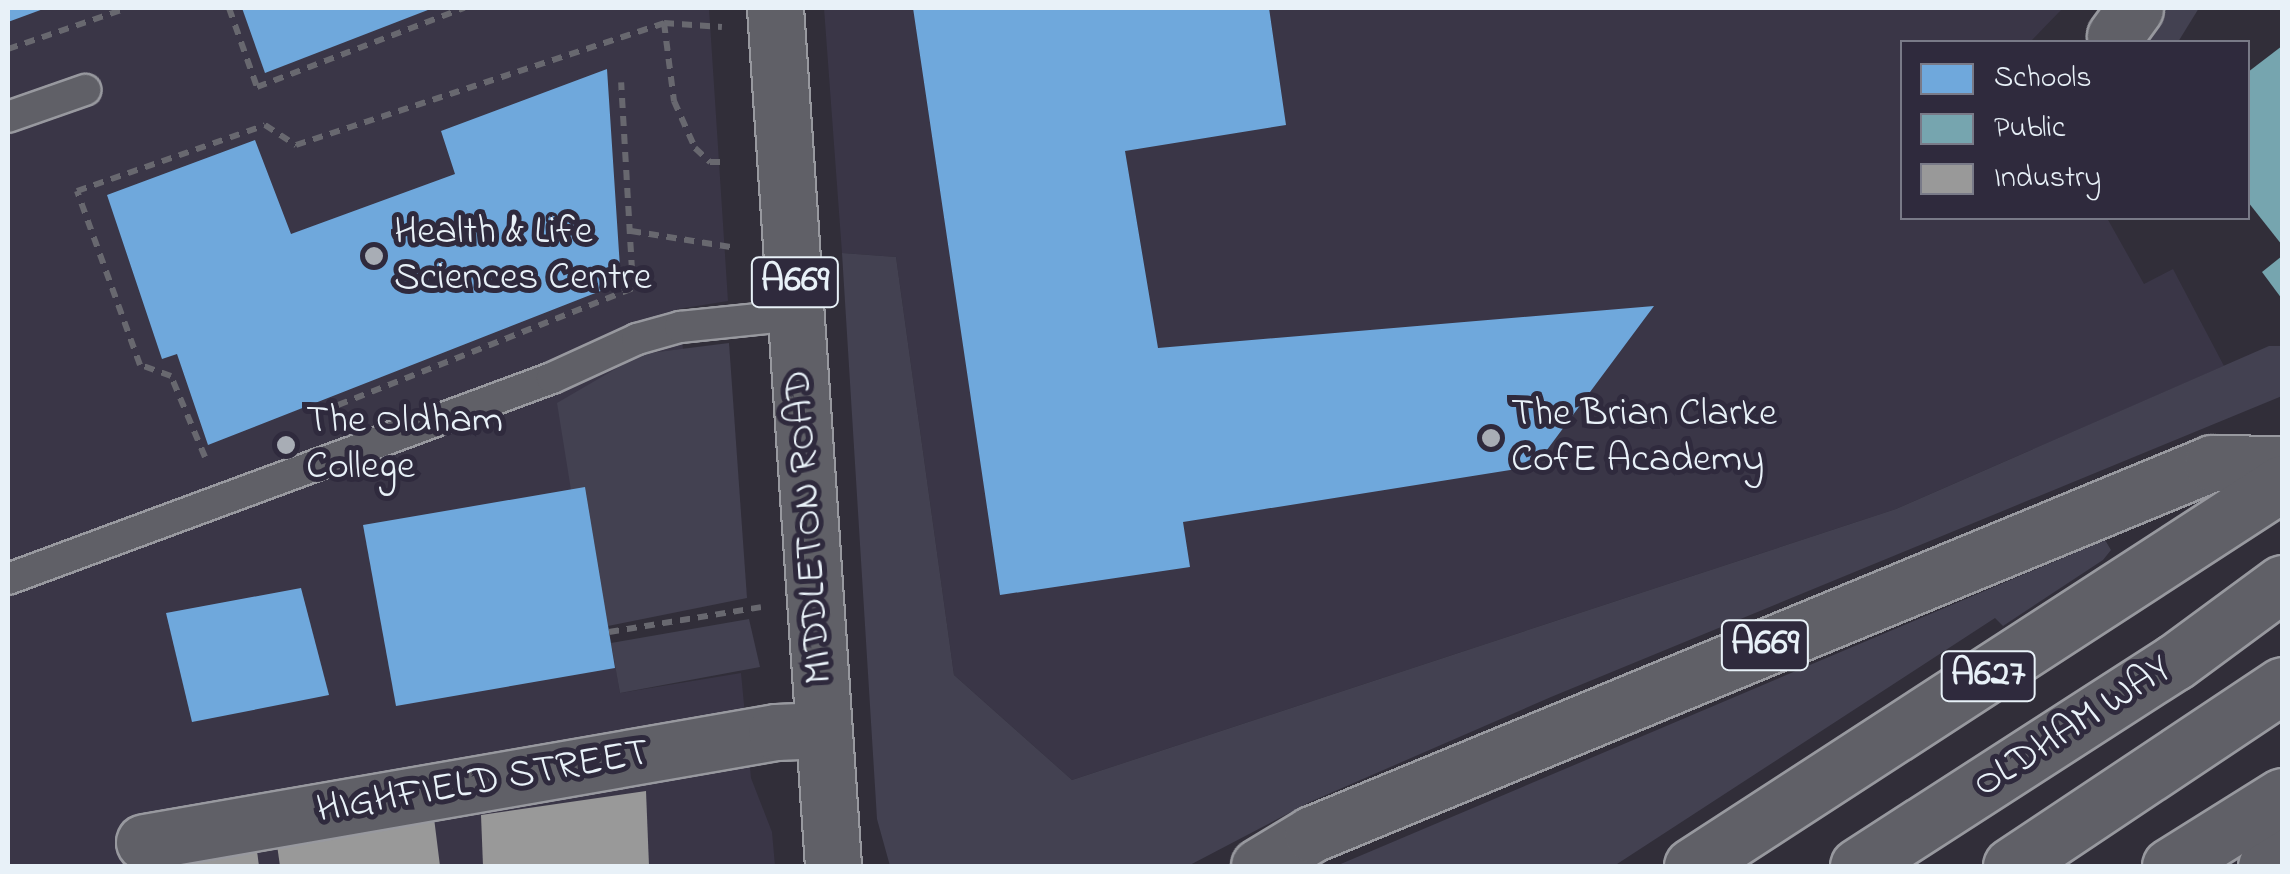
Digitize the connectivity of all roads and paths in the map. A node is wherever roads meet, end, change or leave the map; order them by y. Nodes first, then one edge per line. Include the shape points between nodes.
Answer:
1 (126, 8) edge
2 (229, 8) edge
3 (464, 8) edge
4 (753, 17) edge
5 (664, 23) junction
6 (8, 49) edge
7 (621, 82) dead end
8 (85, 90) dead end
9 (8, 117) edge
10 (739, 162) dead end
11 (631, 231) junction
12 (743, 247) dead end
13 (797, 315) junction
14 (328, 409) dead end
15 (220, 452) dead end
16 (2282, 464) edge
17 (2282, 483) edge
18 (8, 578) edge
19 (2282, 583) edge
20 (768, 606) dead end
21 (609, 632) dead end
22 (2282, 685) edge
23 (823, 730) junction
24 (2282, 796) edge
25 (144, 842) dead end
26 (2282, 854) edge
27 (834, 865) edge
28 (1259, 866) edge
29 (1692, 866) edge
30 (1858, 866) edge
31 (2012, 866) edge
32 (2170, 866) edge
33 (2266, 866) edge

1 - 6 path
2 - 3 path via 257,87
4 - 5 path
4 - 13 main road, MIDDLETON ROAD / A669
5 - 10 path via 674,102 695,148 710,162
5 - 15 path via 296,145 265,125 77,191 140,366 171,376 202,458
7 - 11 path
8 - 9 lane
11 - 12 path via 721,250
11 - 14 path via 633,288
13 - 18 lane via 680,327 637,339 552,378
13 - 23 main road, MIDDLETON ROAD / A669
16 - 28 main road, A669 via 2212,463 1329,826
17 - 29 main road, A627
19 - 30 main road, OLDHAM WAY / A627 via 2175,662
20 - 21 path
22 - 31 main road, OLDHAM WAY
23 - 25 main road, HIGHFIELD STREET via 776,732
23 - 27 main road, MIDDLETON ROAD / A669
24 - 32 main road
26 - 33 main road

